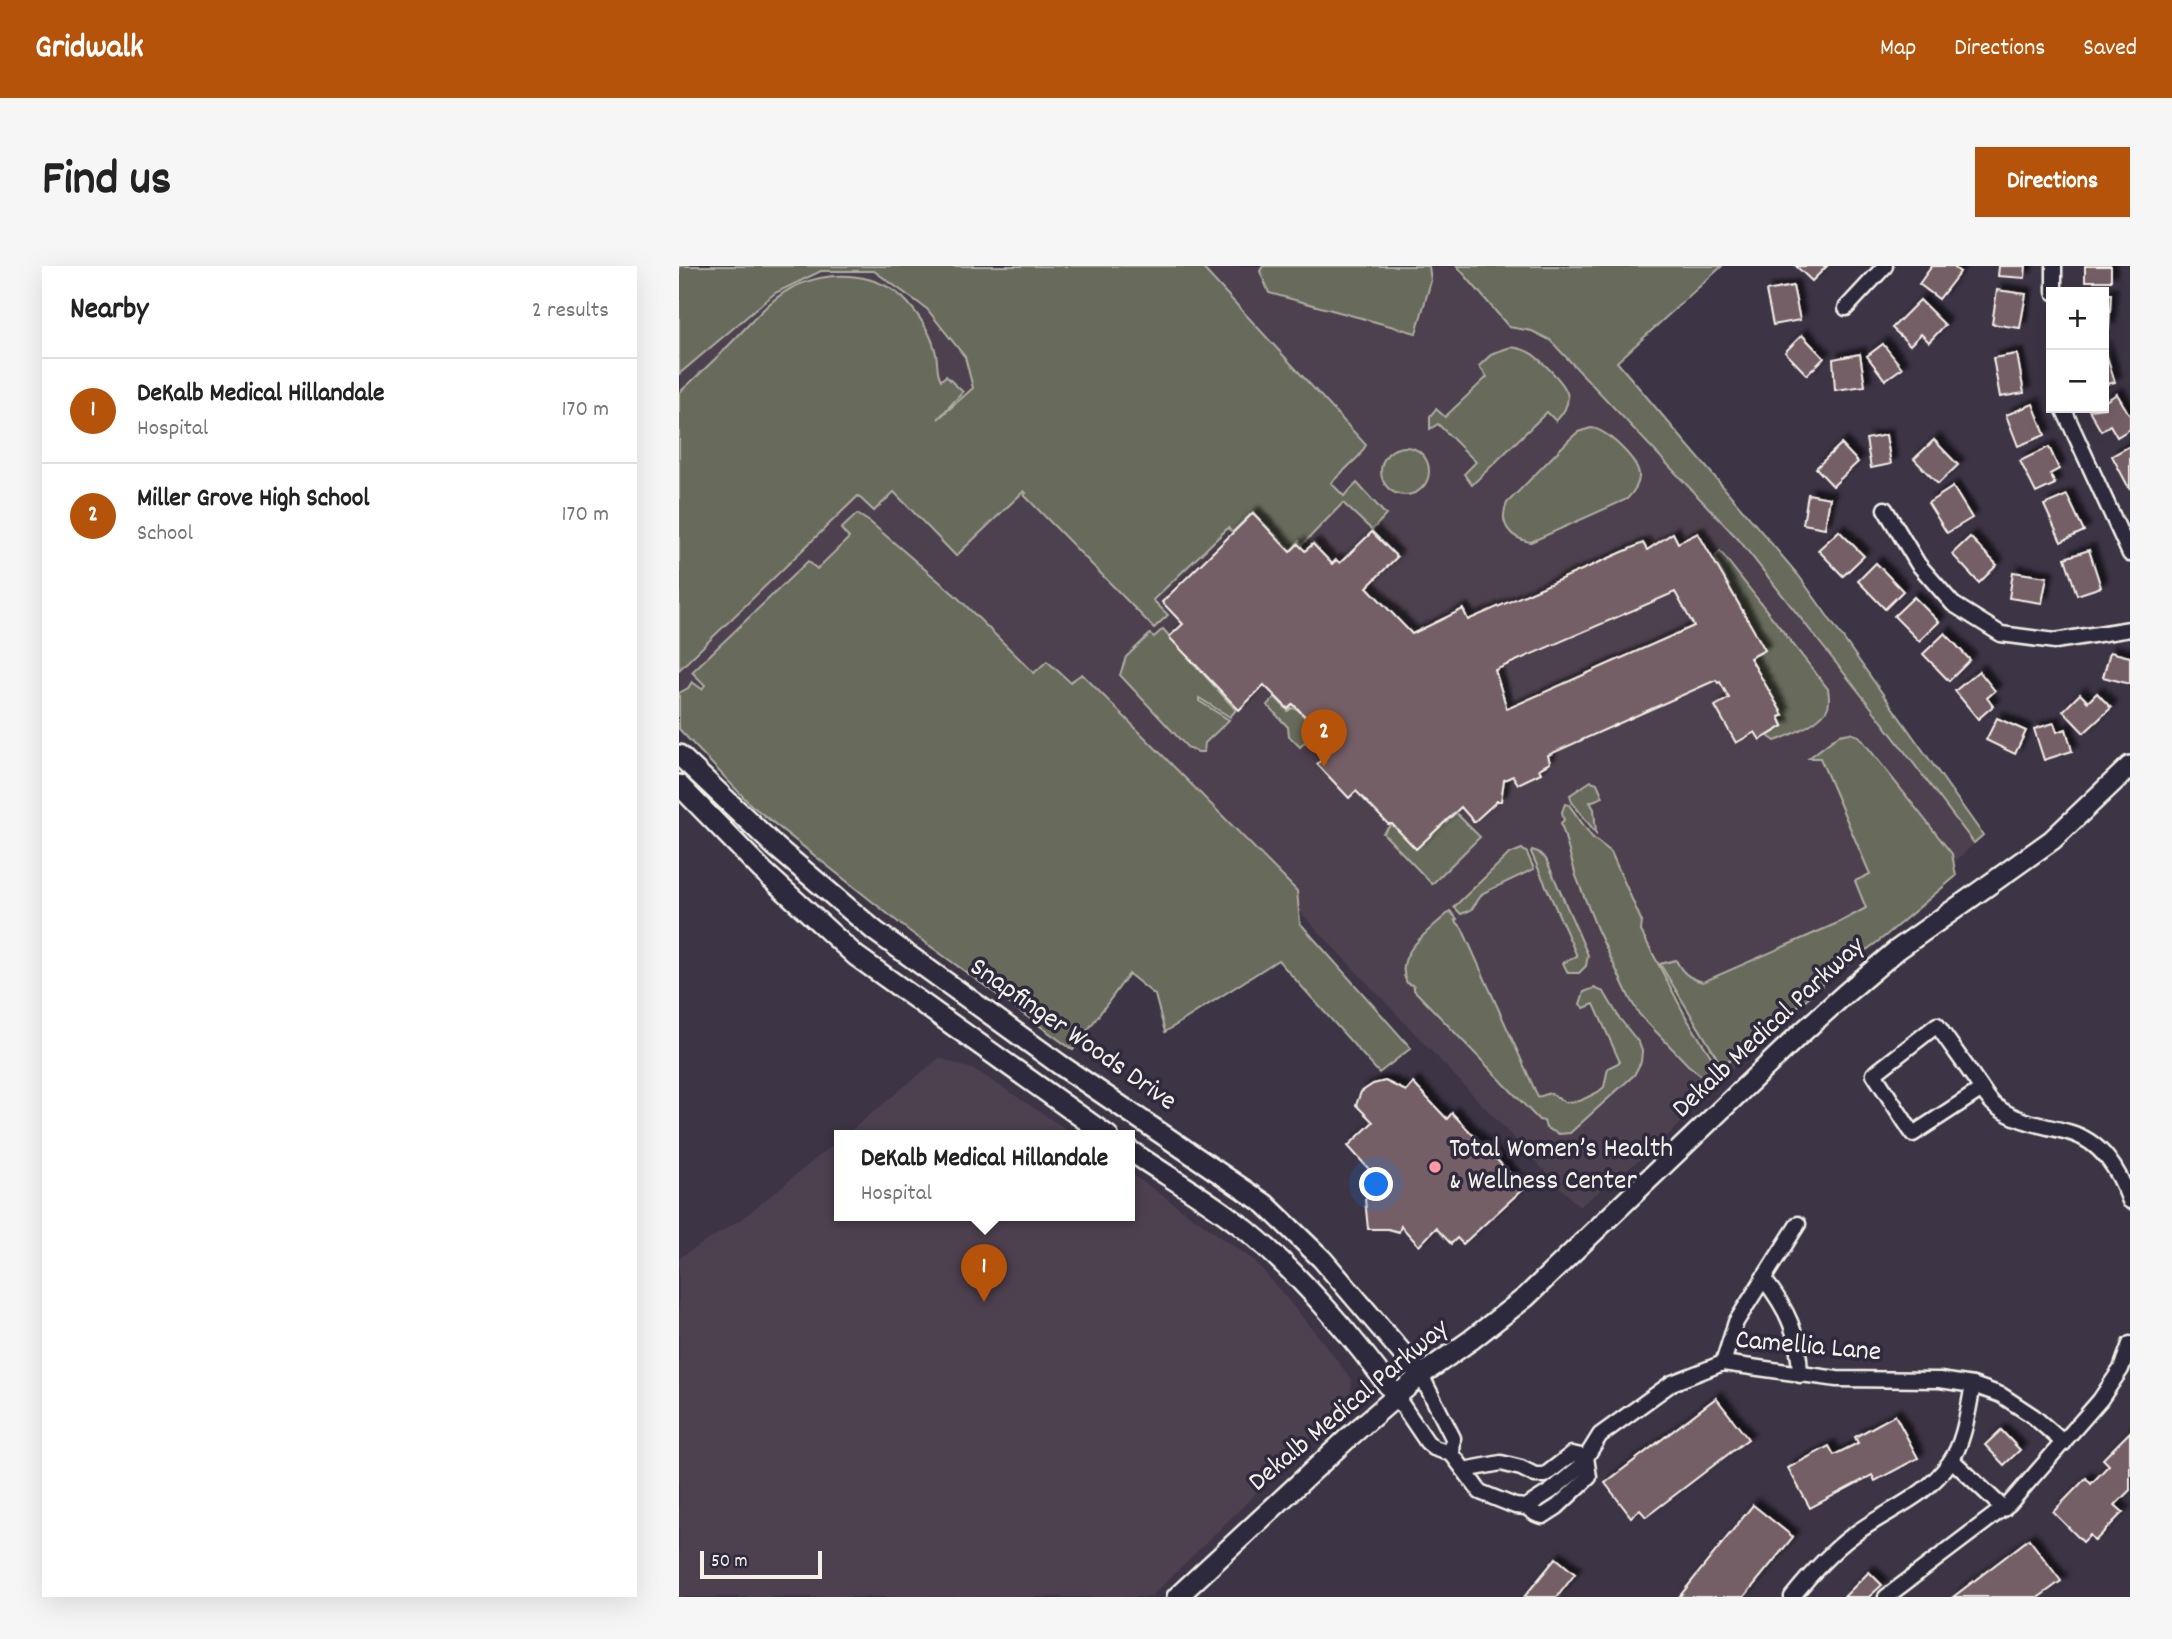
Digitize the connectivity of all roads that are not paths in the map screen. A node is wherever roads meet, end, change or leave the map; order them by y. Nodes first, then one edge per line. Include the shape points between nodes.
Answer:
1 (1885, 266) edge
2 (2055, 266) edge
3 (2055, 287) edge
4 (1846, 309) dead end
5 (2065, 413) edge
6 (1885, 509) dead end
7 (2130, 554) edge
8 (2130, 629) edge
9 (679, 755) edge
10 (2130, 766) edge
11 (679, 785) edge
12 (1982, 1089) junction
13 (1100, 1130) edge
14 (1135, 1154) edge
15 (2130, 1201) edge
16 (1798, 1224) dead end
17 (1763, 1278) junction
18 (2130, 1344) edge
19 (1723, 1363) junction
20 (1421, 1375) junction
21 (1800, 1375) junction
22 (1973, 1385) junction
23 (1396, 1396) junction
24 (2064, 1443) junction
25 (1453, 1454) junction
26 (1586, 1457) junction
27 (1952, 1460) junction
28 (1464, 1470) junction
29 (1545, 1475) junction
30 (1555, 1487) junction
31 (1565, 1501) junction
32 (1526, 1507) junction
33 (2004, 1509) junction
34 (1177, 1597) edge
35 (1792, 1597) edge
36 (1886, 1597) edge

1 - 4 street
2 - 3 street
5 - 7 street
6 - 8 street via 1918,564 1953,604 2001,634 2055,641
9 - 20 main road, Snapfinger Woods Drive via 776,847 875,931 1265,1205 1322,1259
10 - 20 main road, Dekalb Medical Parkway via 2052,840 1896,950 1526,1297
11 - 13 main road via 856,956
12 - 12 street via 1913,1135 1874,1074 1937,1025
12 - 15 street via 1994,1105 2012,1117 2089,1141 2107,1157
14 - 23 main road via 1245,1229 1299,1281
16 - 17 street
17 - 19 street via 1736,1322
17 - 21 street via 1794,1329
18 - 24 street via 2120,1370
19 - 21 street, Camellia Lane
19 - 26 street, Camellia Lane via 1672,1383 1600,1435
20 - 23 main road, Dekalb Medical Parkway
20 - 25 street, Camellia Lane via 1453,1438
21 - 22 street, Camellia Lane
22 - 24 street, Camellia Lane via 2001,1395
22 - 27 street
23 - 25 street, Camellia Lane via 1427,1443
23 - 34 main road, Dekalb Medical Parkway
24 - 33 street
25 - 28 street, Camellia Lane
26 - 29 street via 1572,1454
26 - 30 street, Camellia Lane
26 - 31 street, Camellia Lane via 1589,1477
27 - 33 street
27 - 35 street via 1904,1505 1853,1535
28 - 29 street via 1501,1464
28 - 32 street, Camellia Lane via 1480,1492
29 - 30 street
30 - 31 street
30 - 32 street, Camellia Lane
31 - 32 street, Camellia Lane via 1543,1516
33 - 36 street

